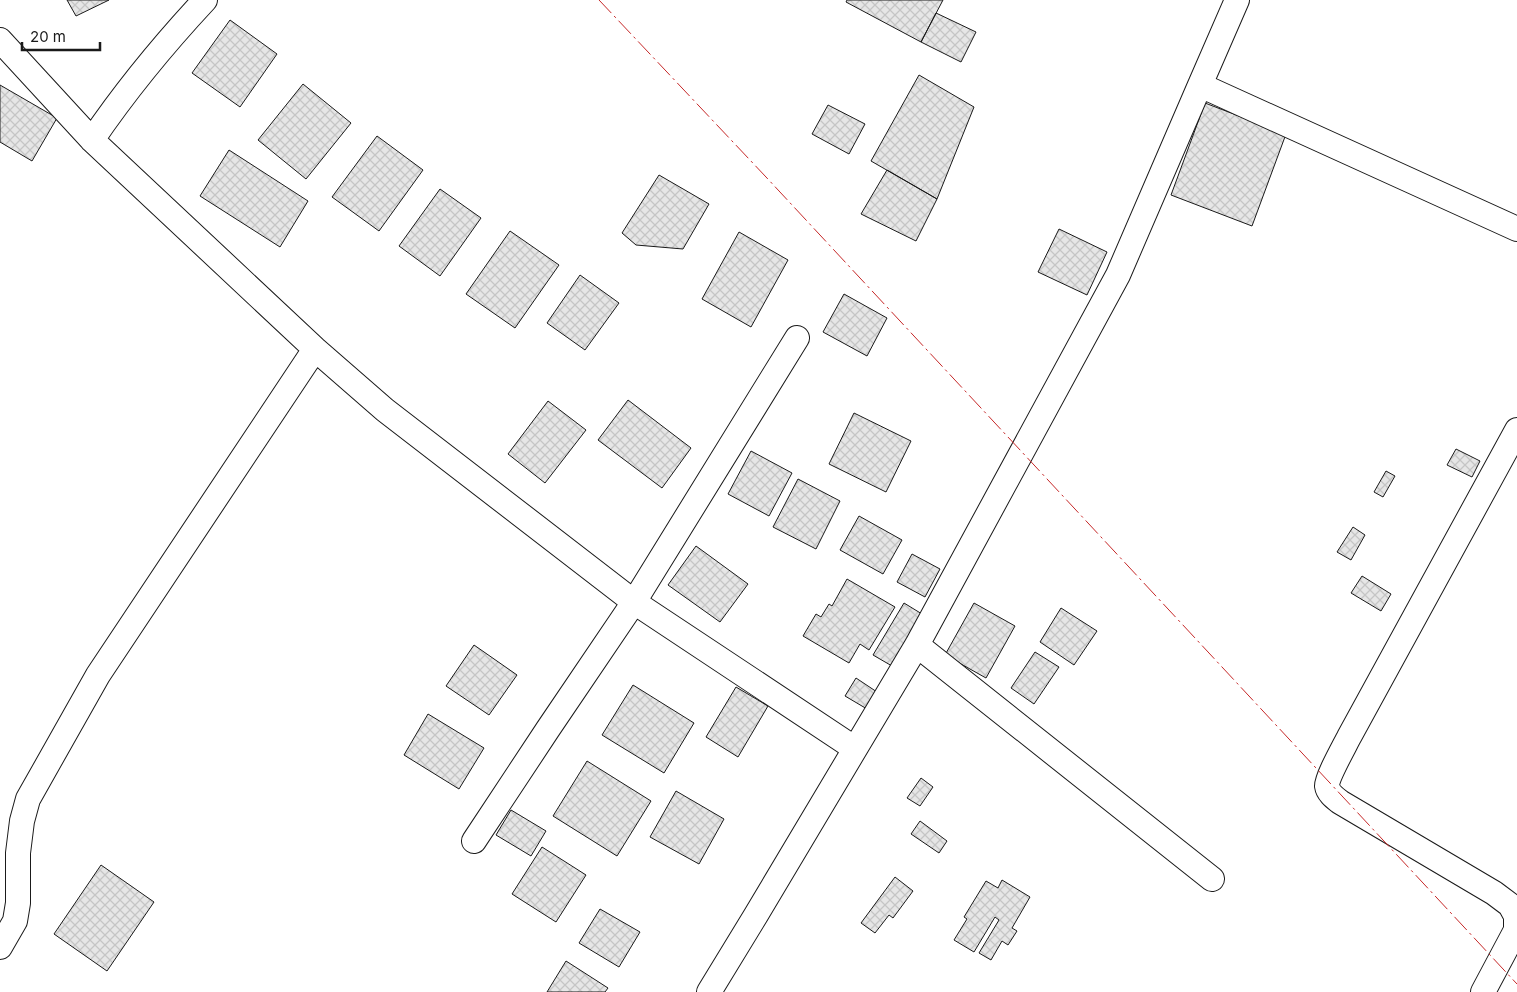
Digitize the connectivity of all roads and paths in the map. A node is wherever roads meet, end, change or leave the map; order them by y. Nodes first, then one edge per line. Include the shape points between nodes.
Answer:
1 (205, 0) edge
2 (1237, 0) edge
3 (0, 40) edge
4 (1200, 85) junction
5 (92, 140) junction
6 (1517, 228) edge
7 (796, 338) dead end
8 (315, 349) junction
9 (1517, 430) edge
10 (634, 602) junction
11 (917, 645) junction
12 (854, 748) junction
13 (474, 841) dead end
14 (1212, 879) dead end
15 (0, 947) edge
16 (709, 992) edge
17 (1483, 992) edge

1 - 5 street via 144,70
2 - 4 street
3 - 5 street
4 - 6 street
4 - 11 street via 1118,275
5 - 8 street
7 - 10 street
8 - 10 street via 385,410
8 - 15 street via 98,675 28,799 18,853 15,921
9 - 17 street via 1349,737 1327,787 1340,802 1494,893 1510,906 1516,916 1516,930
10 - 12 street
10 - 13 street
11 - 12 street
11 - 14 street
12 - 16 street

